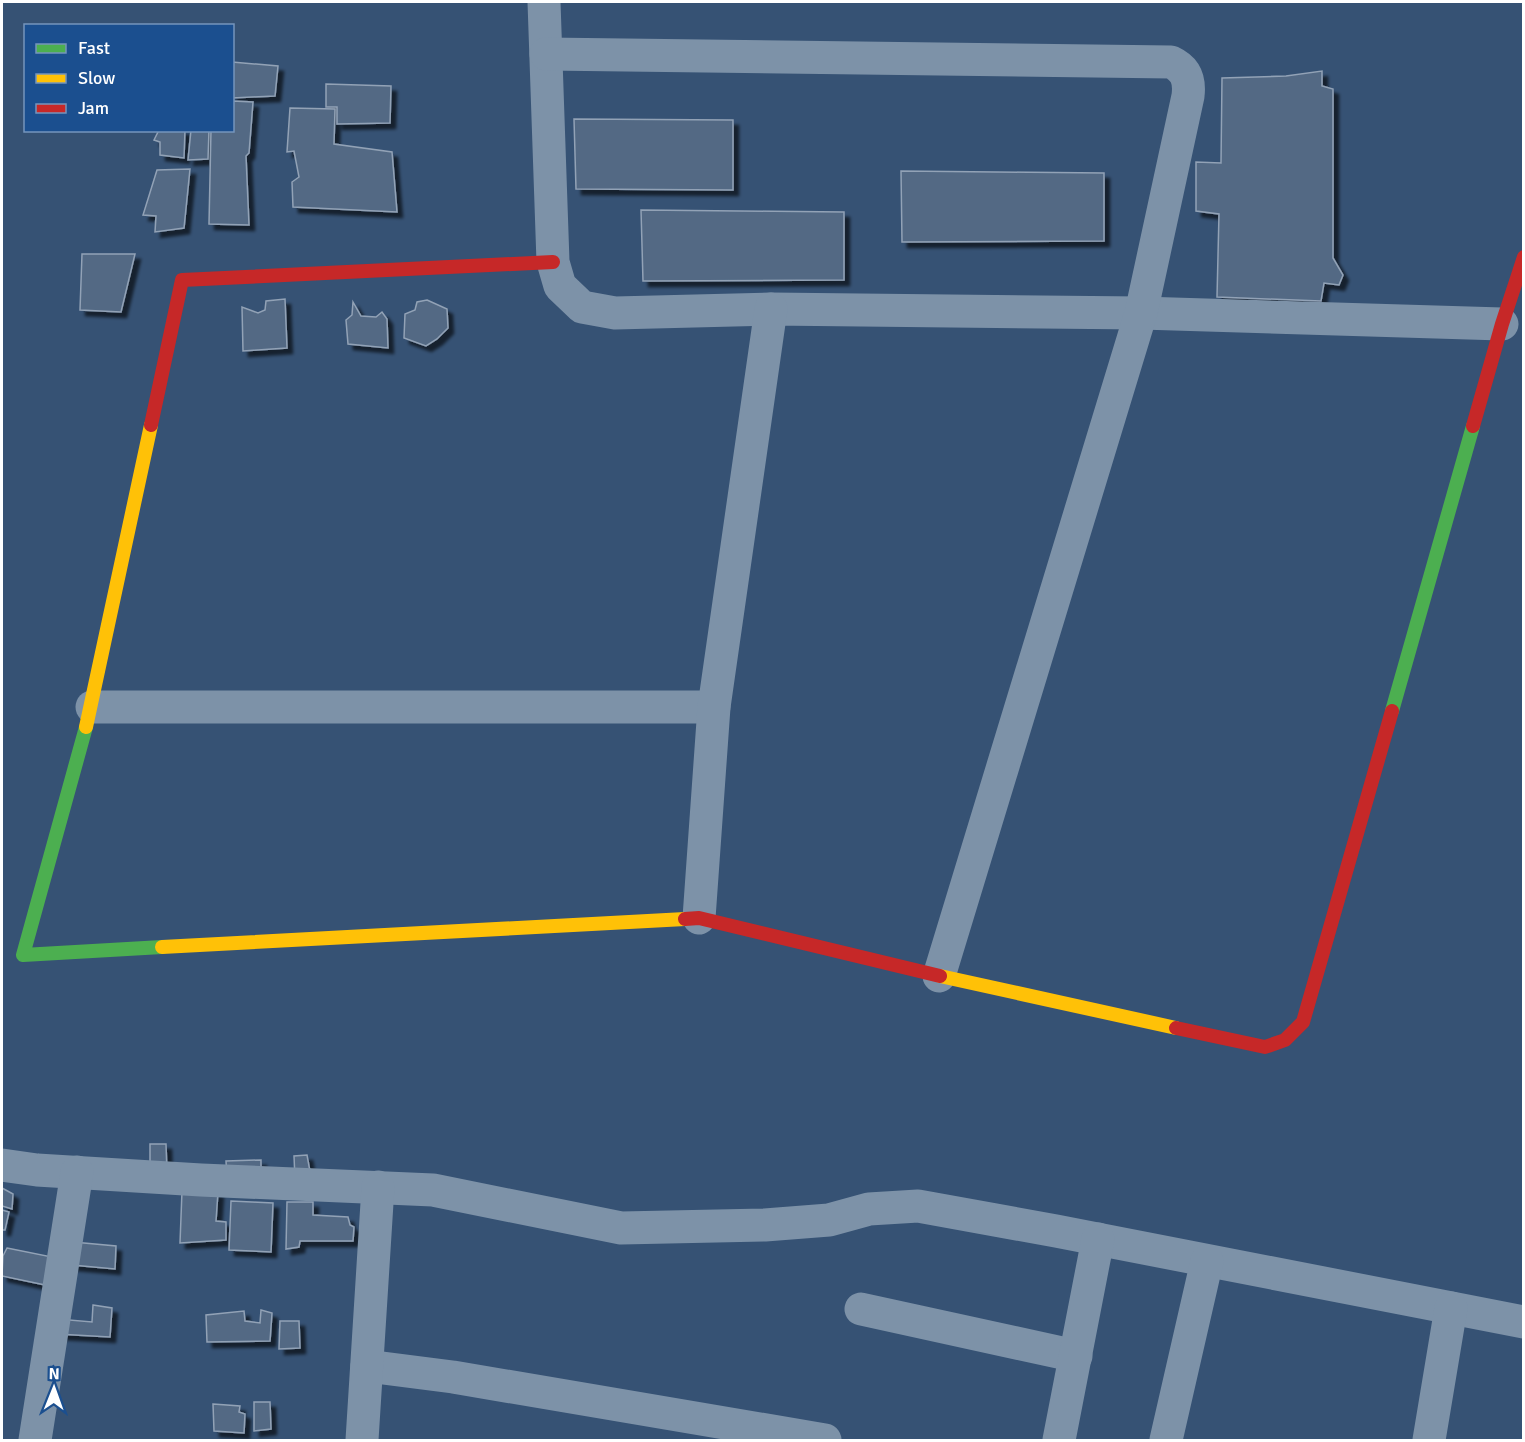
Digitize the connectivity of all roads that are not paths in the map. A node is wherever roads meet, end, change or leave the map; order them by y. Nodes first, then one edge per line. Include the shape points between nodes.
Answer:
1 (544, 2) edge
2 (546, 54) junction
3 (1524, 257) edge
4 (553, 262) junction
5 (771, 309) junction
6 (1141, 313) junction
7 (1502, 324) junction
8 (92, 707) junction
9 (714, 707) junction
10 (699, 918) junction
11 (939, 976) junction
12 (2, 1165) edge
13 (77, 1172) junction
14 (378, 1188) junction
15 (1098, 1239) junction
16 (1207, 1261) junction
17 (1451, 1308) junction
18 (861, 1309) dead end
19 (1524, 1322) edge
20 (1076, 1356) junction
21 (367, 1366) junction
22 (35, 1440) edge
23 (362, 1440) edge
24 (825, 1440) edge
25 (1059, 1440) edge
26 (1166, 1440) edge
27 (1429, 1440) edge

1 - 2 street
2 - 4 street
2 - 6 street via 1179,66 1189,84 1188,96
3 - 7 street
4 - 5 street via 560,286 582,308 615,313
4 - 8 street via 182,280
5 - 6 street
5 - 9 street
6 - 7 street
6 - 11 street
7 - 11 street via 1303,1022 1285,1040 1265,1047
8 - 9 street
8 - 10 street via 23,955
9 - 10 street
10 - 11 street
12 - 13 street
13 - 14 street
13 - 22 street
14 - 15 street via 433,1190 621,1228 765,1225 829,1220 869,1209 918,1206
14 - 21 street
15 - 16 street
15 - 20 street
16 - 17 street
16 - 26 street
17 - 19 street
17 - 27 street
18 - 20 street
20 - 25 street
21 - 23 street
21 - 24 street

